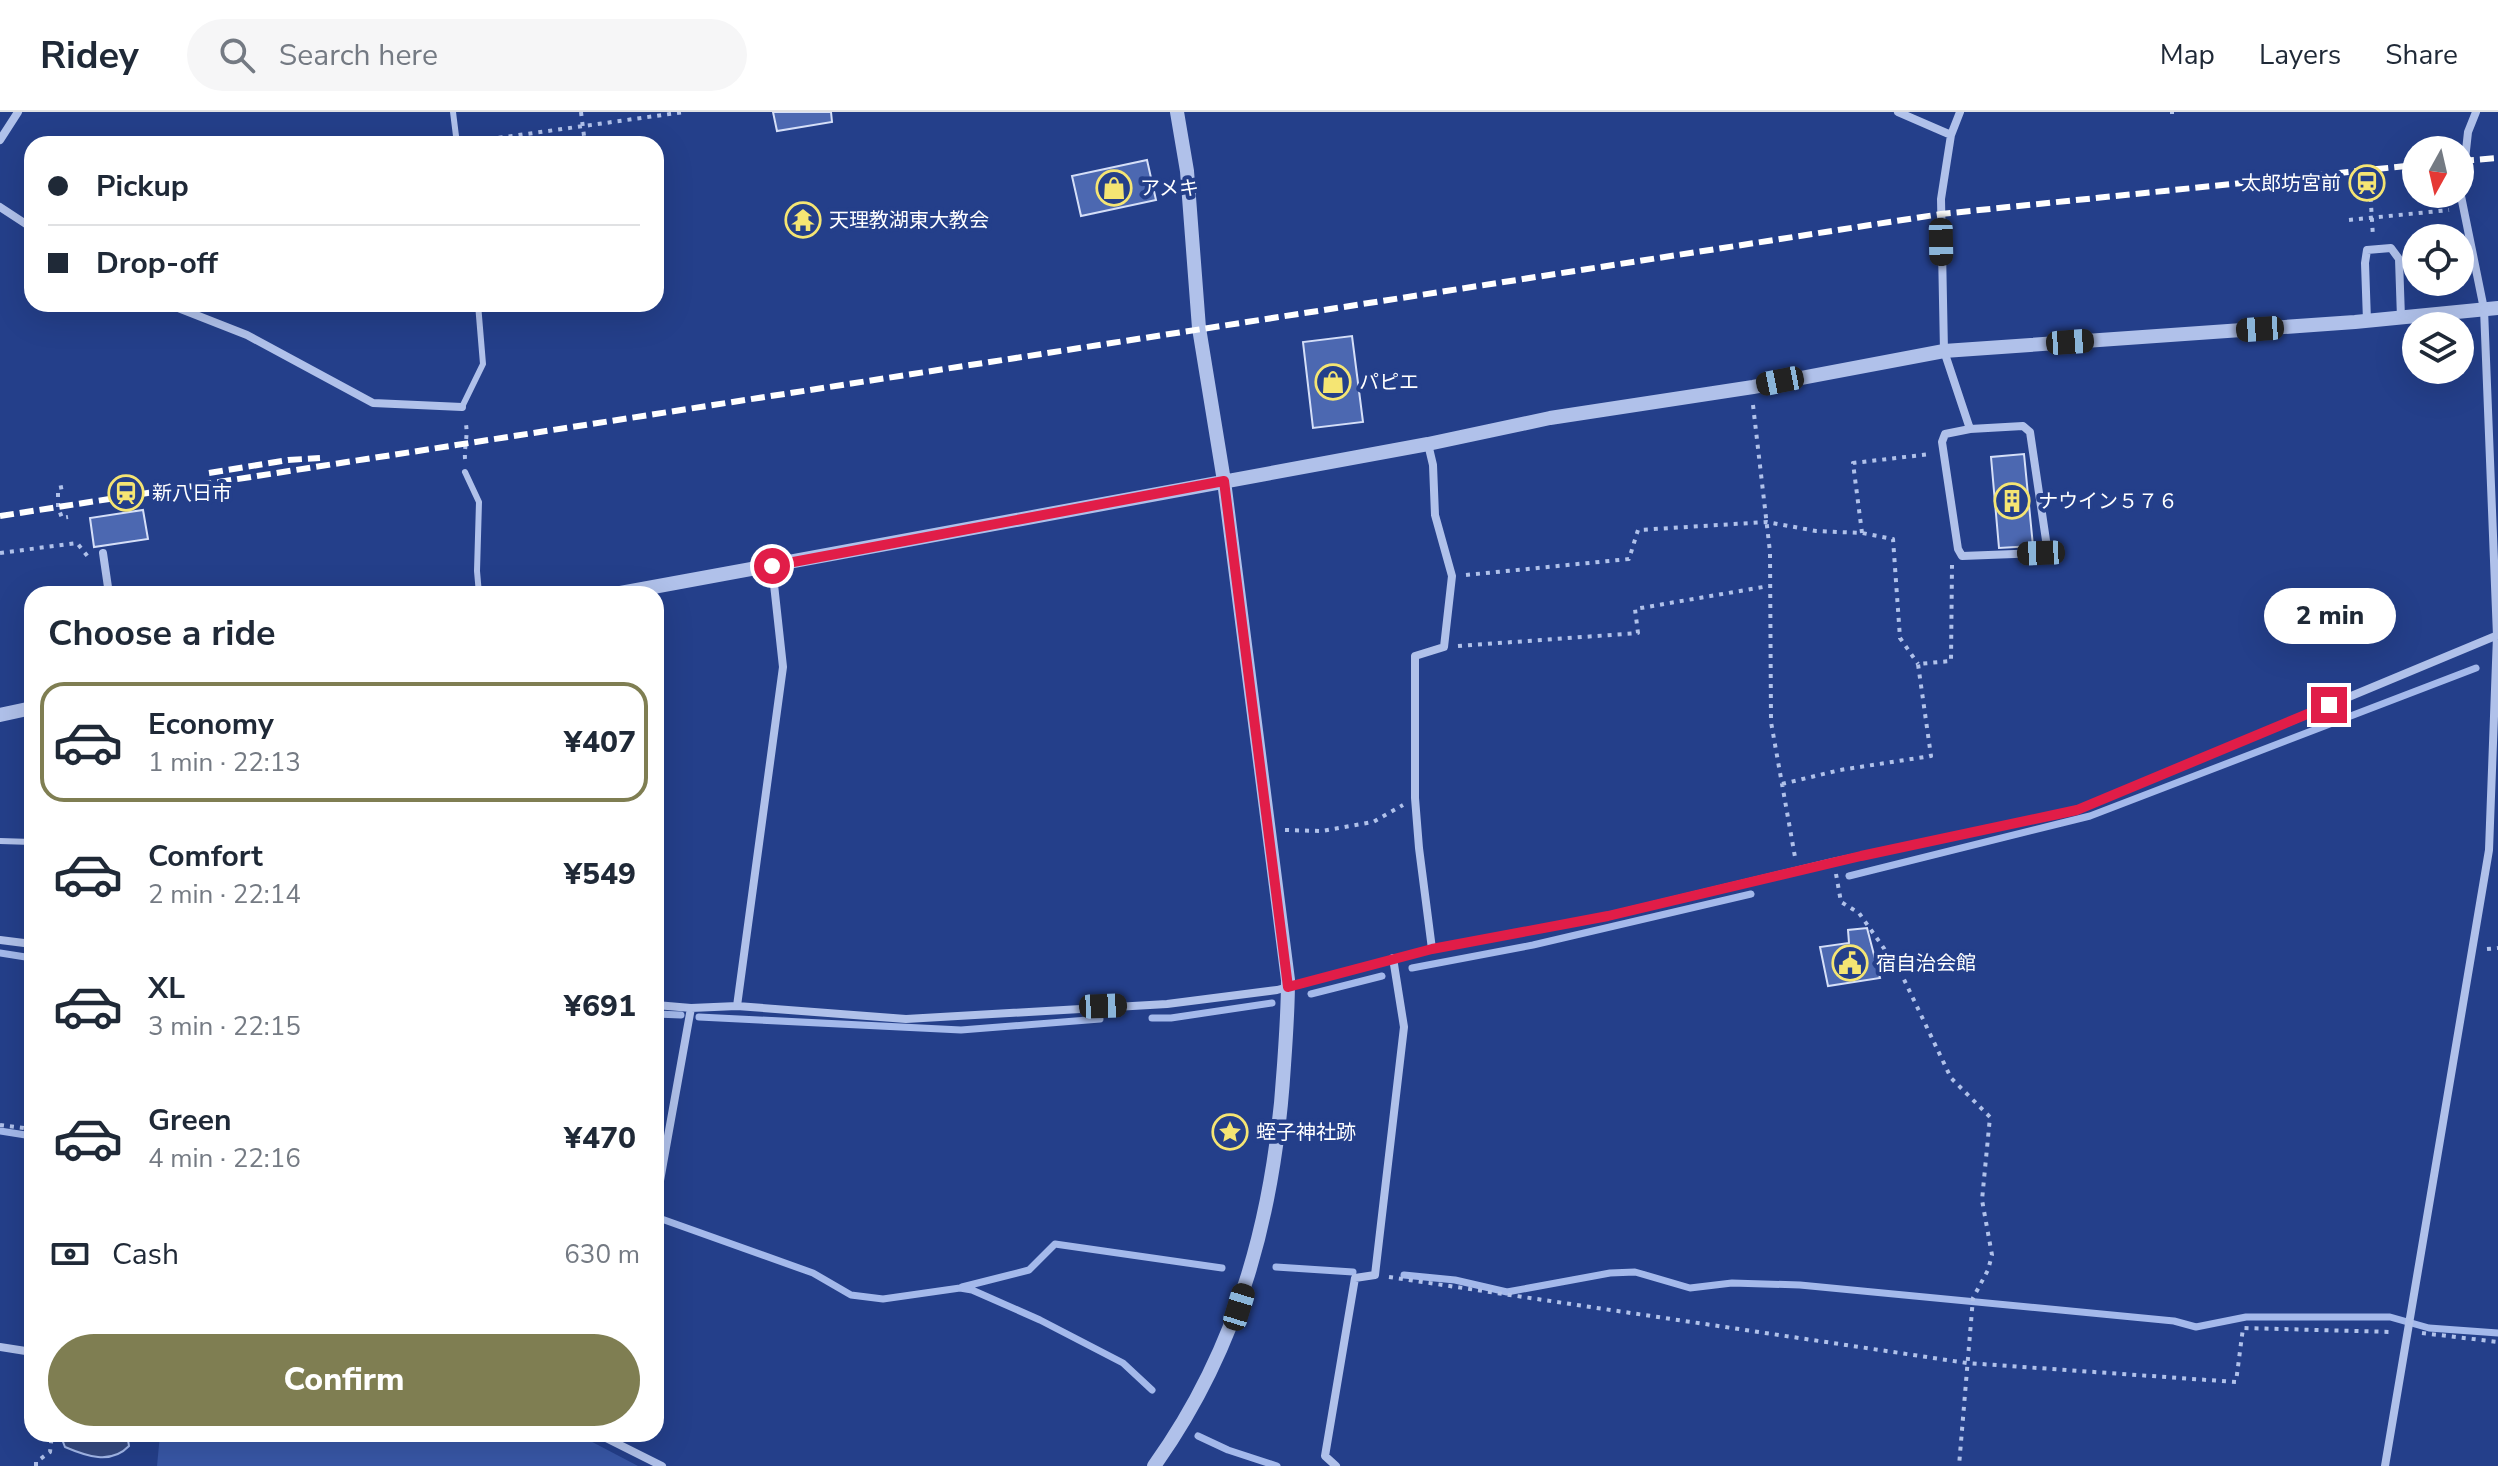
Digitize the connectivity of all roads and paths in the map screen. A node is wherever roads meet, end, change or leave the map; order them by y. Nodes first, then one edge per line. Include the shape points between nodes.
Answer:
1 (18, 112) edge
2 (453, 112) edge
3 (581, 112) edge
4 (682, 112) edge
5 (1177, 112) edge
6 (1898, 112) edge
7 (1960, 112) edge
8 (2476, 112) edge
9 (583, 126) junction
10 (1951, 135) junction
11 (456, 136) edge
12 (513, 136) edge
13 (584, 136) edge
14 (0, 140) edge
15 (2370, 188) dead end
16 (0, 207) edge
17 (2464, 209) junction
18 (2372, 217) junction
19 (2349, 220) dead end
20 (24, 223) edge
21 (2374, 240) dead end
22 (2491, 309) edge
23 (188, 312) edge
24 (479, 312) edge
25 (2401, 318) junction
26 (2367, 321) junction
27 (1944, 351) junction
28 (1753, 387) junction
29 (462, 407) junction
30 (1970, 429) junction
31 (1428, 444) junction
32 (1943, 453) junction
33 (465, 472) joint
34 (1224, 481) junction
35 (63, 487) dead end
36 (68, 517) dead end
37 (1767, 522) junction
38 (1862, 533) junction
39 (0, 553) edge
40 (103, 553) dead end
41 (1962, 556) junction
42 (772, 566) junction
43 (1452, 576) junction
44 (107, 578) junction
45 (108, 586) edge
46 (478, 586) edge
47 (660, 586) edge
48 (1770, 586) junction
49 (2497, 636) edge
50 (1444, 647) junction
51 (1918, 664) junction
52 (24, 710) edge
53 (0, 715) edge
54 (1782, 784) junction
55 (1415, 798) junction
56 (1268, 829) junction
57 (0, 841) edge
58 (24, 842) edge
59 (1833, 862) junction
60 (1798, 871) junction
61 (0, 940) edge
62 (24, 943) edge
63 (1432, 949) junction
64 (1393, 958) junction
65 (1288, 987) junction
66 (664, 1006) edge
67 (737, 1006) junction
68 (691, 1008) junction
69 (0, 1125) edge
70 (24, 1128) edge
71 (664, 1158) edge
72 (1375, 1275) junction
73 (2409, 1332) junction
74 (2498, 1342) edge
75 (0, 1347) edge
76 (24, 1351) edge
77 (1967, 1363) junction
78 (51, 1442) edge
79 (614, 1442) edge
80 (36, 1466) edge
81 (662, 1466) edge
82 (1154, 1466) edge
83 (1336, 1466) edge
84 (1959, 1466) edge
85 (2385, 1466) edge

1 - 14 street
2 - 11 lane
3 - 9 path
4 - 9 path
5 - 34 street via 1199,328
6 - 10 street
7 - 10 street
8 - 17 street via 2468,132
9 - 12 path
9 - 13 path
10 - 27 street via 1941,214
15 - 18 path
16 - 20 street
17 - 18 path
17 - 22 street
18 - 19 path
18 - 21 path
22 - 25 street
22 - 49 street
23 - 29 street via 247,335 373,403
24 - 29 lane via 483,364
25 - 26 street
25 - 26 street via 2399,259 2391,248 2367,250
26 - 27 street
27 - 28 street
27 - 30 street
28 - 31 street via 1550,418
28 - 37 path
29 - 33 path via 468,431
30 - 32 street via 1945,434
30 - 41 street via 2023,426 2030,432 2047,547 2041,553
31 - 34 street
31 - 43 street via 1435,515
32 - 38 path via 1853,463
32 - 41 street
33 - 46 lane via 479,502
34 - 42 street
34 - 56 street
35 - 36 path via 58,488 58,507 62,518
37 - 38 path
37 - 43 path via 1638,530 1629,559
37 - 48 path
38 - 51 path via 1893,539 1900,638
39 - 44 path via 77,543
40 - 44 street
41 - 51 path via 1952,563 1951,661
42 - 47 street
42 - 67 street via 783,667
43 - 50 street
44 - 45 street
48 - 50 path via 1635,609 1638,633
48 - 54 path via 1771,722
49 - 59 street via 2077,810
49 - 73 street via 2489,850
50 - 55 street via 1415,656
51 - 54 path via 1931,756
52 - 53 street
54 - 60 path
55 - 56 path via 1373,822 1322,831
55 - 63 street
56 - 65 street
57 - 58 lane
59 - 60 street
59 - 77 path via 1841,902 1859,913 1900,971 1951,1078 1990,1117 1982,1200 1992,1255 1973,1298
60 - 63 street via 1608,916
61 - 62 street
63 - 64 street
64 - 65 street
64 - 72 street via 1404,1027
65 - 67 street via 1167,1004 906,1019
65 - 82 street via 1280,1132 1258,1246 1239,1307 1212,1366
66 - 68 street
67 - 68 street
68 - 71 street
69 - 70 path
72 - 77 path
72 - 83 street via 1355,1278 1325,1456
73 - 74 path
73 - 77 path via 2243,1328 2236,1382
73 - 85 street
75 - 76 street
77 - 84 path
78 - 80 path via 50,1452
79 - 81 street

